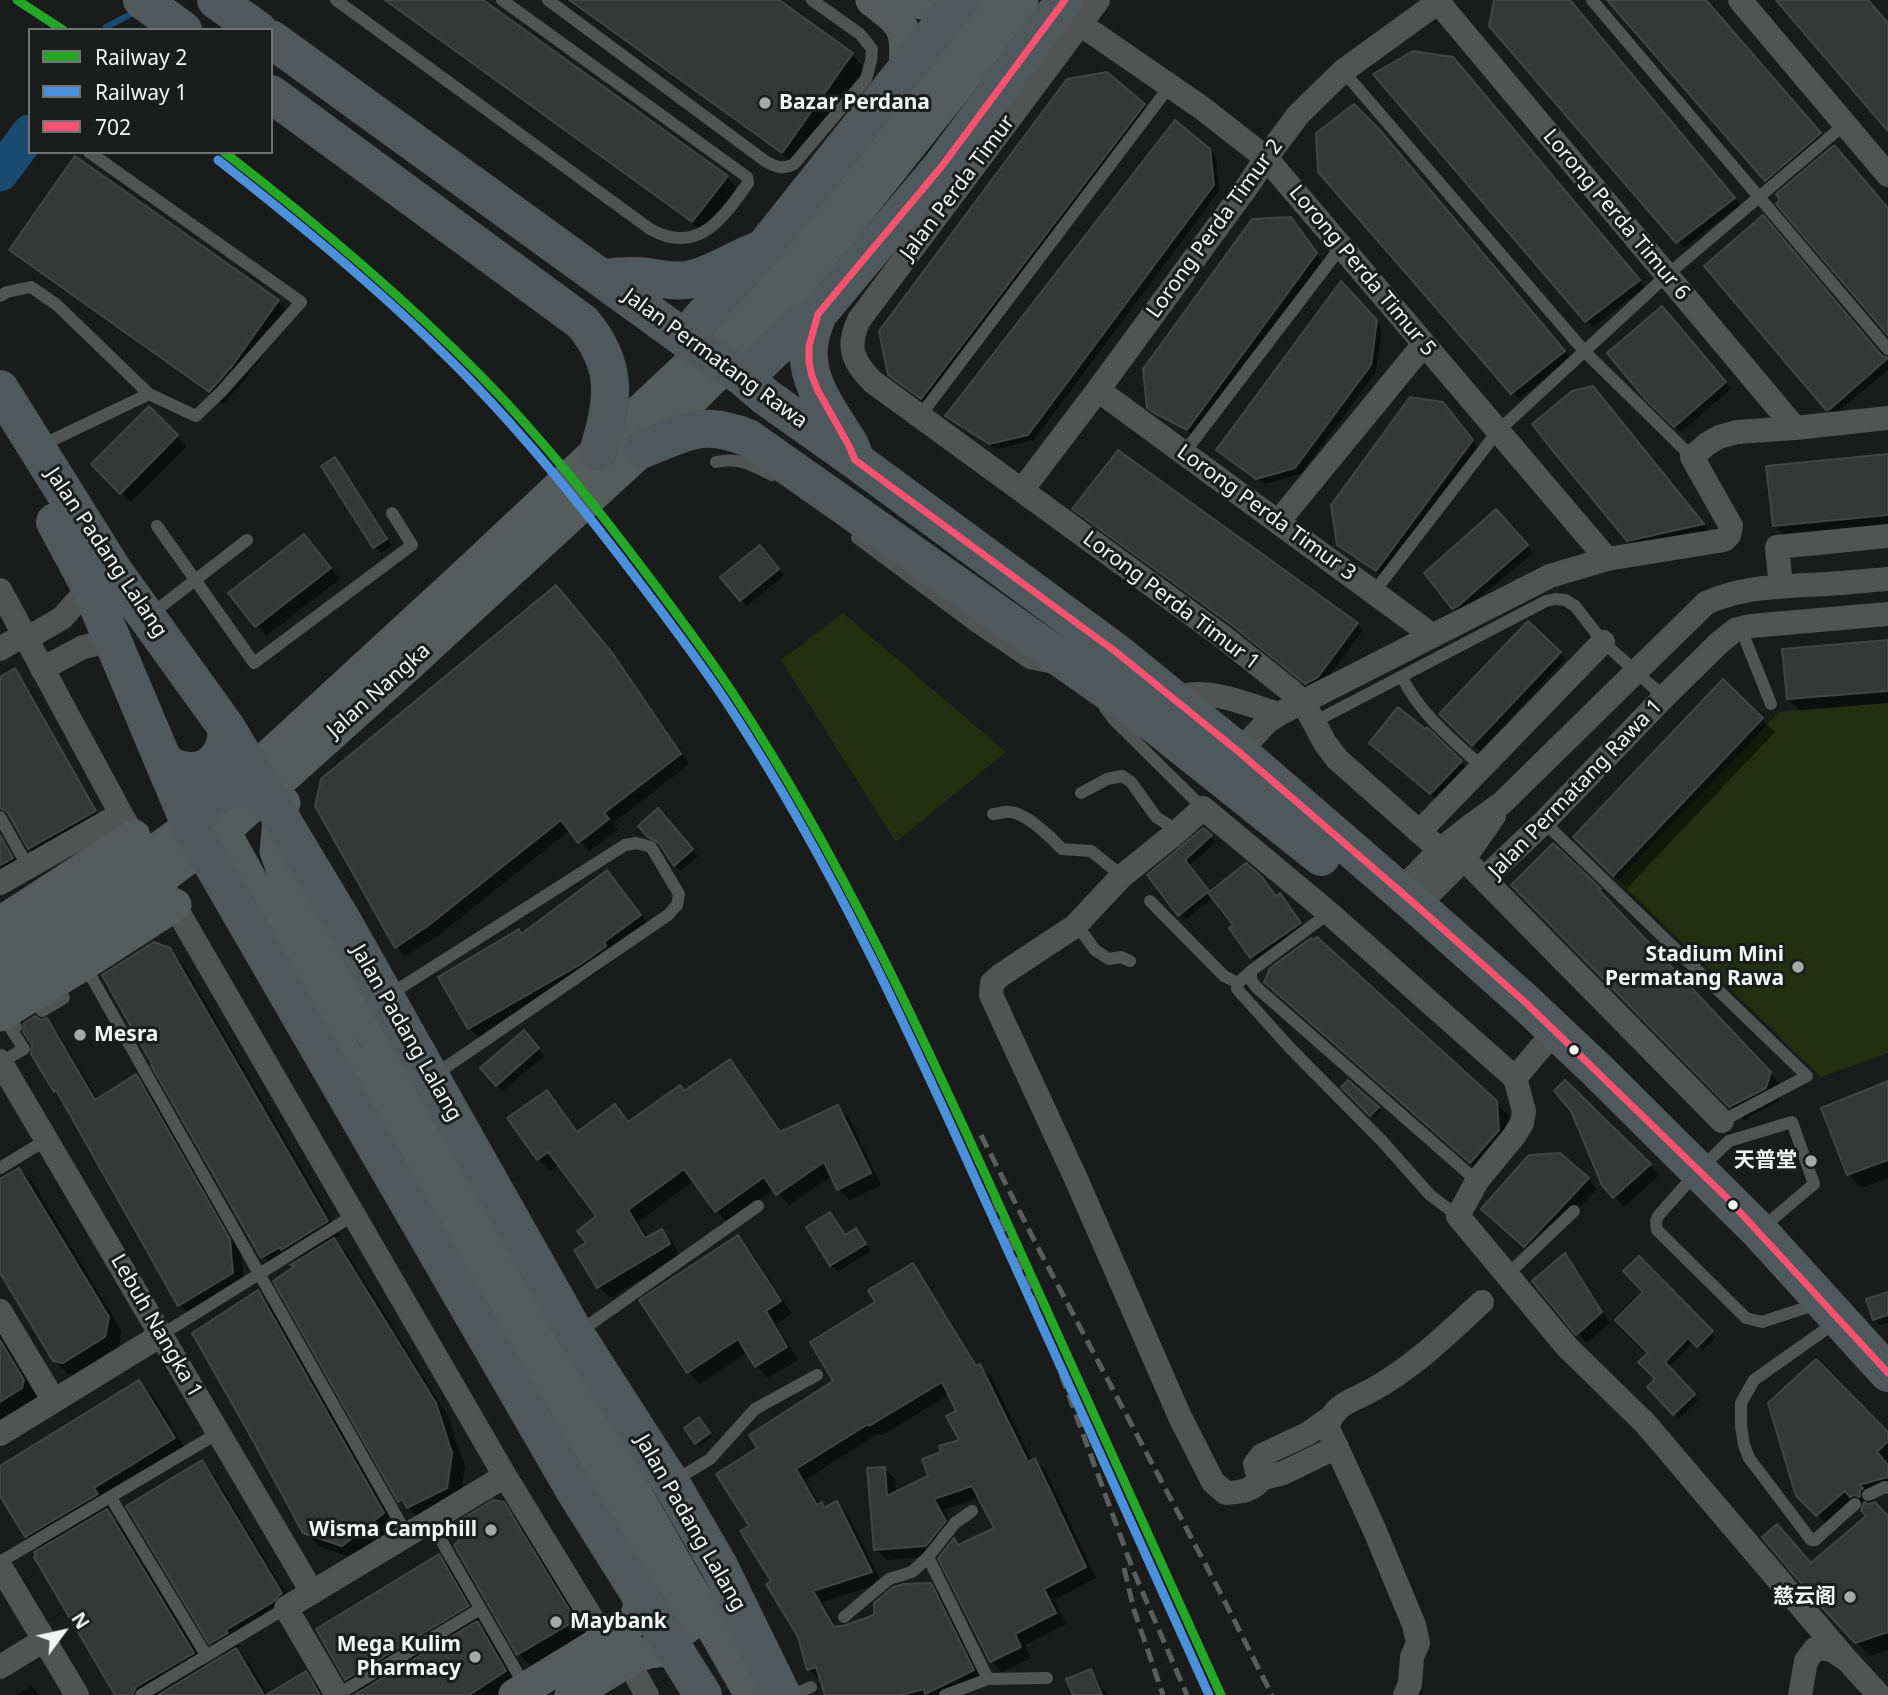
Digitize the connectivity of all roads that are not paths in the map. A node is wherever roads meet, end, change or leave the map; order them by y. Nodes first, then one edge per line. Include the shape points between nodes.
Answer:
1 (142, 0) edge
2 (216, 0) edge
3 (336, 0) edge
4 (502, 0) edge
5 (548, 0) edge
6 (812, 0) edge
7 (872, 0) edge
8 (912, 0) edge
9 (951, 0) edge
10 (961, 0) edge
11 (987, 0) edge
12 (1021, 0) edge
13 (1098, 0) edge
14 (1592, 0) edge
15 (1740, 0) edge
16 (1439, 1) edge
17 (1072, 12) edge
18 (180, 28) edge
19 (255, 28) edge
20 (273, 40) edge
21 (905, 70) junction
22 (1343, 71) junction
23 (1169, 87) junction
24 (273, 95) edge
25 (1845, 124) junction
26 (92, 154) edge
27 (1266, 158) junction
28 (1886, 168) edge
29 (1759, 197) junction
30 (1341, 247) junction
31 (763, 249) junction
32 (1666, 276) junction
33 (604, 278) junction
34 (0, 296) edge
35 (818, 314) junction
36 (1424, 344) junction
37 (1888, 349) edge
38 (1585, 352) junction
39 (717, 356) junction
40 (873, 382) joint
41 (0, 389) edge
42 (1098, 390) junction
43 (149, 394) junction
44 (920, 416) junction
45 (1888, 418) edge
46 (0, 421) edge
47 (1795, 428) junction
48 (1498, 431) junction
49 (37, 448) junction
50 (643, 449) junction
51 (598, 452) junction
52 (1184, 453) junction
53 (1692, 457) junction
54 (855, 460) junction
55 (716, 463) dead end
56 (784, 484) dead end
57 (1022, 490) junction
58 (392, 513) dead end
59 (1278, 522) junction
60 (158, 526) dead end
61 (846, 529) dead end
62 (1888, 536) edge
63 (247, 540) dead end
64 (1607, 559) junction
65 (1888, 579) edge
66 (195, 580) junction
67 (1807, 585) junction
68 (1781, 586) junction
69 (90, 587) junction
70 (0, 590) edge
71 (1374, 592) junction
72 (1888, 614) edge
73 (147, 617) junction
74 (1810, 621) junction
75 (1741, 628) junction
76 (1433, 635) junction
77 (25, 637) junction
78 (113, 641) junction
79 (1603, 642) junction
80 (0, 649) edge
81 (42, 669) junction
82 (402, 671) junction
83 (1636, 671) junction
84 (1402, 677) junction
85 (1664, 697) junction
86 (1174, 699) junction
87 (1771, 704) dead end
88 (1309, 712) junction
89 (1279, 714) junction
90 (226, 727) junction
91 (1238, 752) junction
92 (163, 761) junction
93 (1482, 767) junction
94 (263, 792) junction
95 (1081, 793) dead end
96 (1502, 803) junction
97 (1203, 808) junction
98 (993, 814) dead end
99 (0, 817) edge
100 (1544, 822) junction
101 (209, 823) junction
102 (127, 825) junction
103 (1178, 831) junction
104 (1419, 832) junction
105 (1440, 850) junction
106 (1464, 859) junction
107 (28, 867) junction
108 (80, 871) junction
109 (1121, 877) junction
110 (1484, 879) junction
111 (0, 883) edge
112 (1409, 899) junction
113 (1150, 901) dead end
114 (175, 905) junction
115 (1329, 913) junction
116 (0, 923) edge
117 (1075, 926) junction
118 (125, 937) junction
119 (0, 954) edge
120 (1130, 961) dead end
121 (84, 964) junction
122 (1251, 971) junction
123 (1238, 983) junction
124 (0, 985) edge
125 (385, 997) junction
126 (1515, 1002) junction
127 (8, 1021) edge
128 (1555, 1031) junction
129 (0, 1062) edge
130 (431, 1077) junction
131 (1515, 1078) junction
132 (1722, 1121) joint
133 (47, 1140) junction
134 (0, 1168) edge
135 (1698, 1171) junction
136 (1477, 1181) junction
137 (758, 1206) dead end
138 (1574, 1211) dead end
139 (354, 1215) junction
140 (1458, 1216) junction
141 (1759, 1231) junction
142 (260, 1273) junction
143 (1506, 1276) junction
144 (1482, 1302) dead end
145 (1832, 1310) junction
146 (0, 1311) edge
147 (161, 1335) junction
148 (576, 1335) junction
149 (1888, 1373) edge
150 (817, 1375) dead end
151 (54, 1401) junction
152 (1330, 1418) junction
153 (218, 1433) junction
154 (0, 1434) edge
155 (1337, 1447) junction
156 (505, 1476) junction
157 (1263, 1478) junction
158 (671, 1483) junction
159 (1888, 1488) edge
160 (1868, 1494) dead end
161 (110, 1498) junction
162 (1855, 1504) dead end
163 (972, 1511) dead end
164 (430, 1521) junction
165 (407, 1535) junction
166 (928, 1557) junction
167 (0, 1564) edge
168 (312, 1592) junction
169 (639, 1593) junction
170 (286, 1608) junction
171 (480, 1609) junction
172 (844, 1617) dead end
173 (44, 1640) junction
174 (697, 1646) junction
175 (616, 1650) junction
176 (206, 1656) junction
177 (1844, 1658) junction
178 (0, 1667) edge
179 (1047, 1678) dead end
180 (988, 1679) junction
181 (796, 1691) edge
182 (520, 1692) edge
183 (77, 1695) edge
184 (141, 1695) edge
185 (337, 1695) edge
186 (570, 1695) edge
187 (647, 1695) edge
188 (703, 1695) edge
189 (727, 1695) edge
190 (751, 1695) edge
191 (793, 1695) edge
192 (945, 1695) edge
193 (1405, 1695) edge
194 (1800, 1695) edge
195 (1879, 1695) edge

1 - 18 main road
2 - 19 main road
3 - 4 lane via 650,229 685,239 716,224 748,183 747,177
5 - 6 lane via 777,168 794,164 866,79 871,61 872,49 860,34
7 - 21 street via 904,30
8 - 9 street via 920,4
10 - 21 main road
11 - 39 street via 802,237
12 - 39 street via 772,319
13 - 17 street, Jalan Perda Timur
14 - 29 lane
15 - 25 street
16 - 22 street, Lorong Perda Timur 2
16 - 32 street, Lorong Perda Timur 6
17 - 23 street, Lorong Perda Timur 5
17 - 35 main road
17 - 40 street, Jalan Perda Timur via 859,320 853,352
20 - 33 main road, Jalan Permatang Rawa
21 - 31 main road
22 - 27 street, Lorong Perda Timur 2 via 1298,115
22 - 38 lane
23 - 27 street, Lorong Perda Timur 5
23 - 44 lane
24 - 51 main road via 582,322 601,348 609,377 608,418
25 - 28 street
25 - 29 lane
26 - 43 lane via 301,302 196,416
27 - 30 street, Lorong Perda Timur 5
27 - 42 street, Lorong Perda Timur 2
29 - 32 lane
29 - 37 lane
30 - 36 street, Lorong Perda Timur 5
30 - 52 lane
31 - 33 main road via 683,281 621,275
31 - 39 main road
32 - 38 lane
32 - 47 street, Lorong Perda Timur 6
33 - 39 main road, Jalan Permatang Rawa
34 - 43 lane via 31,287 57,305
35 - 39 main road
35 - 54 main road via 809,344 812,378
36 - 48 street, Lorong Perda Timur 5
36 - 59 street
38 - 48 lane
38 - 53 lane
39 - 50 street, Jalan Nangka
39 - 51 street, Jalan Nangka
39 - 54 main road, Jalan Permatang Rawa
40 - 44 street, Lorong Perda Timur 1
41 - 49 main road, Jalan Padang Lalang
42 - 52 street, Lorong Perda Timur 3
42 - 57 street, Lorong Perda Timur 2
43 - 49 lane
44 - 57 street, Lorong Perda Timur 1
45 - 47 street
46 - 69 main road, Jalan Padang Lalang
47 - 53 street via 1728,434
48 - 64 street, Lorong Perda Timur 5
48 - 71 lane
49 - 73 main road, Jalan Padang Lalang
50 - 82 street, Jalan Nangka
50 - 126 main road via 706,428 748,438 1154,724 1488,994
51 - 101 street, Jalan Nangka
52 - 59 street, Lorong Perda Timur 3
53 - 64 street via 1731,526 1729,535 1724,540
54 - 86 main road, Jalan Permatang Rawa
55 - 56 lane via 729,459 747,463
57 - 88 street, Lorong Perda Timur 1 via 1223,637
58 - 66 lane via 412,545 254,663
59 - 71 street, Lorong Perda Timur 3
60 - 66 lane
61 - 97 lane via 1029,663 1076,678
62 - 68 street via 1777,547
63 - 66 lane
64 - 76 street via 1550,576
65 - 67 street, Jalan Permatang Rawa 1
66 - 73 lane
67 - 68 street, Jalan Permatang Rawa 1
67 - 74 street
68 - 83 street, Jalan Permatang Rawa 1 via 1727,594 1706,603
69 - 77 street via 62,618
69 - 78 main road, Jalan Padang Lalang
70 - 77 street
71 - 76 street, Lorong Perda Timur 3
72 - 74 street, Jalan Permatang Rawa 1
73 - 90 main road, Jalan Padang Lalang
74 - 75 street, Jalan Permatang Rawa 1
75 - 85 street, Jalan Permatang Rawa 1 via 1720,642
75 - 87 lane
76 - 88 street
77 - 80 street
77 - 81 street
78 - 81 street via 83,647
78 - 92 main road, Jalan Padang Lalang
79 - 83 lane
79 - 84 lane via 1575,606 1555,599
79 - 93 street
81 - 102 street
82 - 101 street, Jalan Nangka
82 - 174 street via 292,790 280,810 276,851 289,888
83 - 85 lane
83 - 96 street, Jalan Permatang Rawa 1
84 - 88 lane
84 - 93 lane via 1422,710
85 - 100 street, Jalan Permatang Rawa 1
86 - 89 street via 1198,693
86 - 91 main road, Jalan Permatang Rawa
88 - 89 street
88 - 104 street, Lorong Perda Timur 1 via 1337,759
89 - 91 street
90 - 92 main road via 225,745 210,766 192,772
90 - 94 main road, Jalan Padang Lalang
91 - 112 main road, Jalan Permatang Rawa
92 - 101 main road, Jalan Padang Lalang
93 - 104 street
94 - 101 main road via 233,788 219,793 197,814
94 - 125 main road, Jalan Padang Lalang
95 - 103 lane via 1122,776 1156,817
96 - 105 street, Jalan Permatang Rawa 1
96 - 106 street, Jalan Permatang Rawa 1
97 - 103 street
97 - 115 street
98 - 109 lane via 1011,812 1024,818 1062,849 1091,852
99 - 107 lane
100 - 110 street, Jalan Permatang Rawa 1
100 - 132 lane via 1807,1076
101 - 119 street, Jalan Nangka
101 - 124 street, Jalan Nangka via 110,917
101 - 169 main road, Jalan Padang Lalang via 576,1493
101 - 174 street
102 - 107 street
102 - 108 street
102 - 114 street
103 - 109 street
104 - 105 street, Lorong Perda Timur 1
105 - 112 street, Jalan Permatang Rawa 1
106 - 110 street
106 - 112 street, Jalan Permatang Rawa 1
107 - 111 street
108 - 116 street
108 - 118 street via 105,877 122,893 131,915
109 - 117 street
110 - 132 street, Jalan Permatang Rawa 1
112 - 126 main road, Jalan Permatang Rawa
113 - 123 lane via 1224,976
114 - 118 street
114 - 139 street
115 - 122 lane
115 - 131 street
117 - 120 lane via 1109,959
117 - 157 street via 1001,975 992,983 991,995 1213,1482 1226,1493 1241,1492
118 - 121 street
121 - 127 street via 48,996
121 - 142 lane
122 - 123 lane
122 - 136 lane via 1256,987
123 - 140 lane via 1237,989 1291,1049 1430,1195
125 - 130 main road, Jalan Padang Lalang
125 - 130 lane via 625,845 651,847 680,894 668,915
126 - 128 main road, Jalan Permatang Rawa
127 - 129 lane via 24,1049
128 - 131 street
128 - 135 main road, Jalan Permatang Rawa
129 - 133 street, Lebuh Nangka 1
130 - 148 main road, Jalan Padang Lalang
131 - 136 street via 1524,1111 1522,1123
133 - 134 lane
133 - 147 street, Lebuh Nangka 1
135 - 141 main road, Jalan Permatang Rawa
135 - 141 lane via 1730,1142 1792,1122 1814,1184
135 - 145 lane via 1658,1216 1657,1230 1746,1318 1762,1322
136 - 140 street
137 - 148 lane
138 - 143 lane
139 - 142 lane
139 - 156 street
140 - 143 street
141 - 145 main road, Jalan Permatang Rawa
142 - 147 lane
142 - 165 lane
143 - 177 street via 1568,1349 1645,1423
144 - 152 street via 1424,1355 1336,1409
145 - 149 main road, Jalan Permatang Rawa
145 - 162 lane via 1754,1380 1741,1404 1741,1426 1749,1458 1811,1539
146 - 151 street
147 - 151 street
147 - 153 street, Lebuh Nangka 1
148 - 158 main road, Jalan Padang Lalang
150 - 158 lane via 755,1409 710,1459
151 - 154 street
152 - 155 street via 1327,1426
152 - 157 street via 1262,1455 1255,1464
153 - 161 lane
153 - 168 street, Lebuh Nangka 1
155 - 157 street
155 - 193 street via 1418,1643
156 - 164 street
156 - 175 street
158 - 181 main road, Jalan Padang Lalang
159 - 160 lane
161 - 167 lane
161 - 176 lane
163 - 166 lane via 955,1523
164 - 165 street
164 - 171 lane
165 - 168 street
166 - 172 lane via 912,1572 889,1579
166 - 180 lane
167 - 173 street
168 - 170 street
169 - 174 main road, Jalan Padang Lalang
169 - 175 street via 637,1618
170 - 176 lane
170 - 185 street
171 - 182 lane
171 - 185 lane
173 - 178 street
173 - 183 street
174 - 175 street via 650,1652
174 - 188 main road, Jalan Padang Lalang
174 - 189 street
174 - 190 street
175 - 182 street
175 - 186 street
175 - 187 street
176 - 184 lane
177 - 194 street via 1830,1649 1815,1649 1806,1661
177 - 195 street
179 - 180 lane
180 - 192 lane
181 - 191 lane

